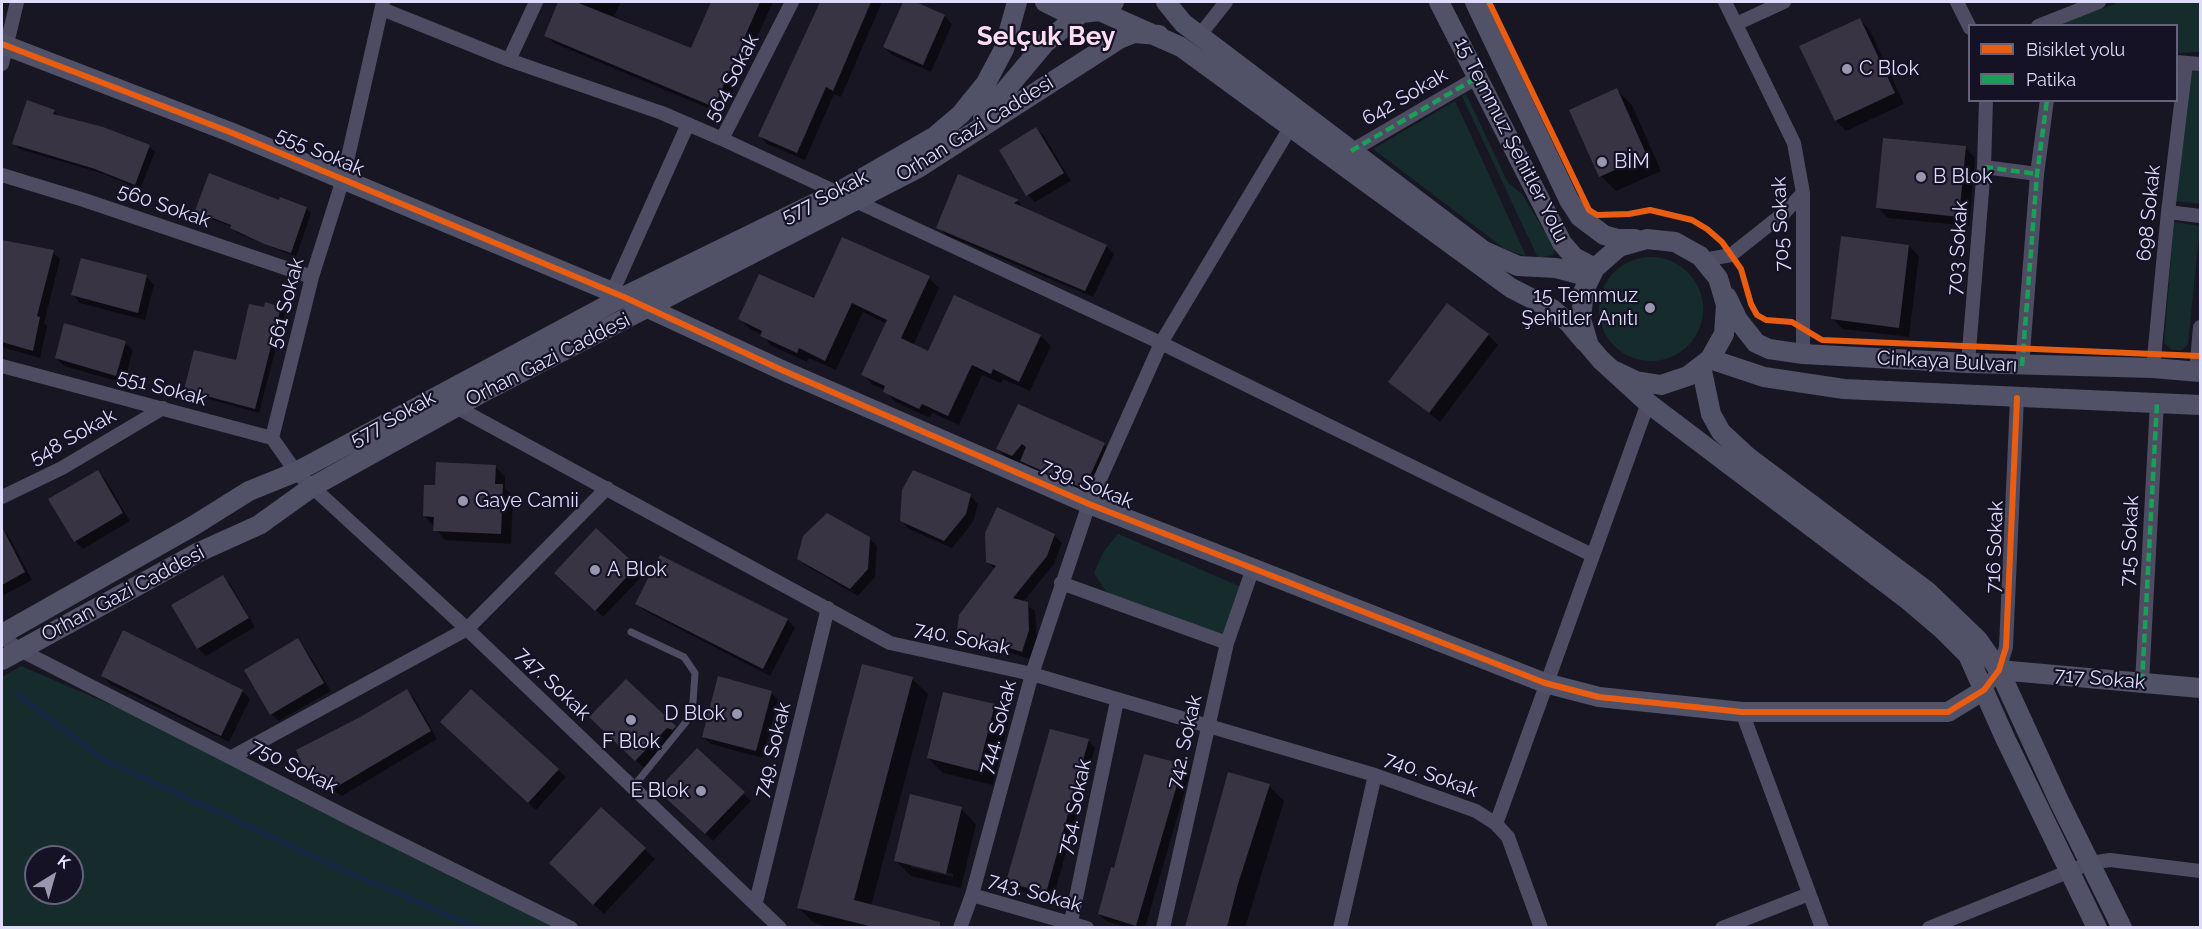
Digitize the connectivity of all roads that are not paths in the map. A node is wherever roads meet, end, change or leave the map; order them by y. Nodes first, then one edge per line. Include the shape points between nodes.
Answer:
1 (17, 2) edge
2 (536, 2) edge
3 (792, 2) edge
4 (1017, 2) edge
5 (1045, 2) edge
6 (1166, 2) edge
7 (1226, 2) edge
8 (1439, 2) edge
9 (1475, 2) edge
10 (1725, 2) edge
11 (1784, 2) edge
12 (1957, 2) edge
13 (2099, 2) edge
14 (383, 5) edge
15 (1098, 8) edge
16 (1736, 24) junction
17 (1968, 24) edge
18 (2042, 24) edge
19 (1159, 35) junction
20 (1199, 36) junction
21 (4, 44) edge
22 (508, 60) junction
23 (2188, 63) edge
24 (2, 64) edge
25 (1478, 77) junction
26 (1986, 102) edge
27 (2047, 102) edge
28 (688, 124) junction
29 (1290, 128) junction
30 (964, 136) junction
31 (722, 139) junction
32 (1352, 151) junction
33 (1984, 167) junction
34 (2037, 174) junction
35 (2, 175) edge
36 (343, 179) junction
37 (1803, 193) junction
38 (846, 196) junction
39 (2168, 212) junction
40 (2200, 216) edge
41 (1647, 239) junction
42 (1704, 260) junction
43 (1592, 272) junction
44 (312, 277) junction
45 (1724, 291) junction
46 (618, 295) junction
47 (648, 309) junction
48 (2200, 327) edge
49 (1161, 343) junction
50 (1589, 346) junction
51 (1803, 354) junction
52 (1706, 362) junction
53 (1968, 363) junction
54 (2, 366) edge
55 (2022, 366) junction
56 (2153, 368) junction
57 (1615, 371) junction
58 (2198, 372) edge
59 (2017, 398) junction
60 (2157, 402) junction
61 (1648, 403) junction
62 (2200, 405) edge
63 (456, 406) junction
64 (163, 408) junction
65 (272, 438) junction
66 (296, 472) junction
67 (312, 487) junction
68 (607, 488) junction
69 (2, 497) edge
70 (1089, 504) junction
71 (1592, 555) junction
72 (1253, 568) junction
73 (1060, 583) junction
74 (828, 608) junction
75 (467, 629) junction
76 (630, 632) dead end
77 (2, 636) edge
78 (1227, 644) junction
79 (20, 650) junction
80 (2, 660) edge
81 (1999, 670) junction
82 (1032, 674) junction
83 (1545, 683) junction
84 (2142, 683) junction
85 (2200, 688) edge
86 (1984, 690) junction
87 (1117, 701) junction
88 (1742, 712) junction
89 (1209, 727) junction
90 (232, 757) junction
91 (1375, 776) junction
92 (633, 787) junction
93 (1496, 824) junction
94 (2090, 863) junction
95 (2070, 871) junction
96 (2200, 871) edge
97 (1809, 894) junction
98 (972, 896) junction
99 (756, 902) junction
100 (1071, 922) junction
101 (571, 927) edge
102 (780, 927) edge
103 (960, 927) edge
104 (1087, 927) edge
105 (1163, 927) edge
106 (1340, 927) edge
107 (1541, 927) edge
108 (1722, 927) edge
109 (1822, 927) edge
110 (1929, 927) edge
111 (2097, 927) edge
112 (2122, 927) edge

1 - 21 street
2 - 22 street
3 - 31 street, 564 Sokak
4 - 38 street, 577 Sokak via 1004,49 986,84 934,137 887,164
5 - 15 street via 1061,10
6 - 20 street
7 - 20 street
8 - 25 street, 15 Temmuz Şehitler Yolu
9 - 41 street, 15 Temmuz Şehitler Yolu via 1580,217 1604,235
10 - 16 street, 705 Sokak
11 - 16 street
12 - 17 street
13 - 18 street
14 - 22 street
14 - 36 street, 561 Sokak
15 - 19 street
15 - 30 street via 1045,43
16 - 37 street, 705 Sokak via 1794,143
19 - 29 street
19 - 30 street, Orhan Gazi Caddesi via 1134,33 1119,39
20 - 32 street
21 - 24 street
21 - 36 street, 555 Sokak
22 - 28 street
23 - 39 street, 698 Sokak
25 - 32 street, 642 Sokak
25 - 43 street, 15 Temmuz Şehitler Yolu via 1562,243
26 - 33 street, 703 Sokak
27 - 34 street
28 - 31 street
28 - 46 street
29 - 49 street, 744. Sokak
29 - 50 street via 1511,288 1552,309
30 - 38 street, Orhan Gazi Caddesi via 918,168
31 - 38 street
32 - 43 street via 1501,260 1528,267
33 - 34 street
33 - 53 street, 703 Sokak
34 - 55 street
35 - 44 street, 560 Sokak
36 - 44 street, 561 Sokak
36 - 46 street, 555 Sokak
37 - 42 street via 1731,255
37 - 51 street, 705 Sokak
38 - 46 street, 577 Sokak
38 - 47 street, Orhan Gazi Caddesi
38 - 49 street
39 - 40 street
39 - 56 street, 698 Sokak
41 - 42 street via 1675,242
41 - 43 street via 1619,247
42 - 45 street
43 - 50 street via 1584,291 1581,319
44 - 65 street, 561 Sokak
45 - 51 street, Cinkaya Bulvarı via 1738,320 1756,344
45 - 52 street via 1724,334
46 - 47 street, 739. Sokak
46 - 66 street, 577 Sokak
47 - 63 street, Orhan Gazi Caddesi
47 - 70 street, 739. Sokak
48 - 58 street
49 - 70 street, 744. Sokak
49 - 71 street
50 - 57 street
51 - 53 street, Cinkaya Bulvarı
52 - 57 street via 1688,376 1661,385 1636,381
52 - 59 street, Cinkaya Bulvarı via 1764,377 1844,389
52 - 81 street via 1711,414 1721,432 1748,457 1927,591 1967,627
53 - 55 street, Cinkaya Bulvarı
54 - 64 street, 551 Sokak
55 - 56 street, Cinkaya Bulvarı
56 - 58 street, Cinkaya Bulvarı
57 - 61 street
59 - 60 street, Cinkaya Bulvarı
59 - 81 street, 716 Sokak via 2006,647
60 - 62 street, Cinkaya Bulvarı
60 - 84 street, 715 Sokak
61 - 71 street
61 - 86 street via 1941,628 1968,656
63 - 67 street, Orhan Gazi Caddesi
63 - 68 street, 740. Sokak
64 - 65 street, 551 Sokak
64 - 69 street, 548 Sokak via 62,468
65 - 66 street
66 - 67 street, 747. Sokak
66 - 77 street, 577 Sokak via 249,490
67 - 75 street, 747. Sokak
67 - 79 street, Orhan Gazi Caddesi via 259,525 199,552
68 - 74 street, 740. Sokak
68 - 75 street
70 - 72 street, 739. Sokak
70 - 73 street, 744. Sokak
71 - 83 street
72 - 78 street, 742. Sokak
72 - 83 street, 739. Sokak
73 - 78 street
73 - 82 street, 744. Sokak
74 - 82 street, 740. Sokak via 890,643
74 - 99 street, 749. Sokak
75 - 90 street
75 - 92 street, 747. Sokak
76 - 92 lane via 684,657 695,673 693,702 686,722
77 - 79 street, 750 Sokak
78 - 89 street, 742. Sokak
79 - 80 street, Orhan Gazi Caddesi
79 - 90 street, 750 Sokak
81 - 84 street, 717 Sokak
81 - 86 street, 716 Sokak
81 - 94 street
82 - 87 street, 740. Sokak
82 - 98 street, 744. Sokak
83 - 88 street, 739. Sokak via 1599,697
83 - 93 street
84 - 85 street, 717 Sokak
86 - 88 street, 739. Sokak via 1948,712
86 - 95 street
87 - 89 street, 740. Sokak
87 - 100 street, 754. Sokak
88 - 97 street
89 - 91 street, 740. Sokak
89 - 105 street, 742. Sokak
90 - 101 street, 750 Sokak
91 - 93 street, 740. Sokak via 1476,811
91 - 106 street
92 - 99 street, 747. Sokak
93 - 107 street via 1508,837
94 - 95 street
94 - 96 street via 2110,860
94 - 112 street
95 - 110 street
95 - 111 street
97 - 108 street
97 - 109 street
98 - 100 street, 743. Sokak
98 - 103 street, 744. Sokak
99 - 102 street, 747. Sokak
100 - 104 street, 743. Sokak

